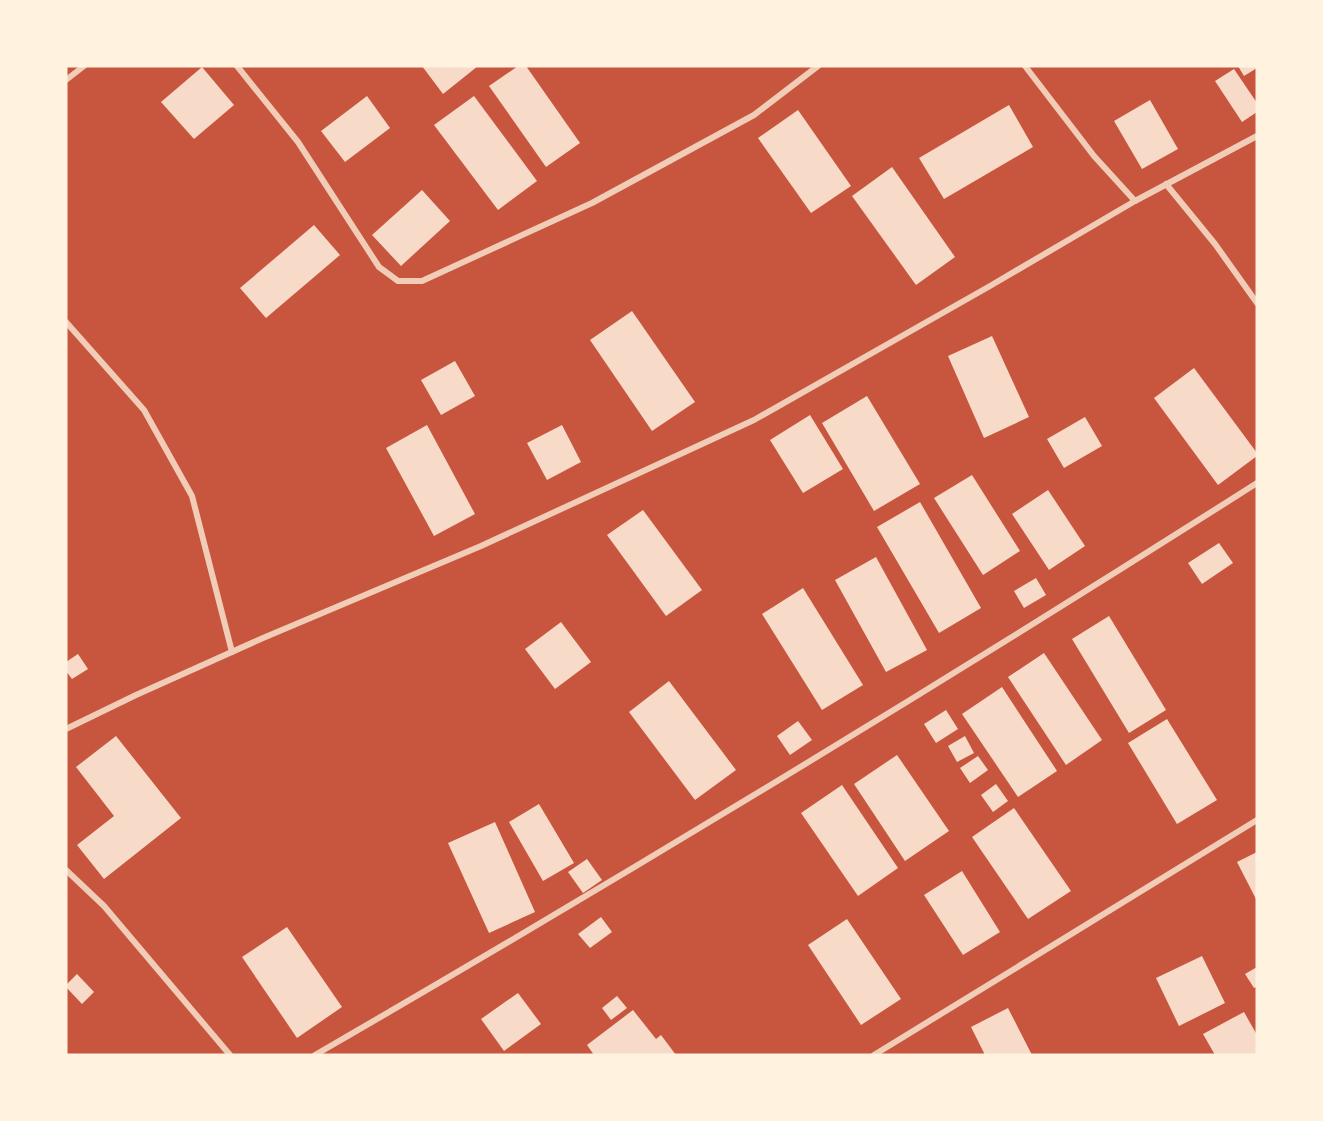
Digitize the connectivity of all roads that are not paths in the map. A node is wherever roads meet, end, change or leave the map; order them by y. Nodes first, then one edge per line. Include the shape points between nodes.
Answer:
1 (84, 66) edge
2 (237, 66) edge
3 (818, 66) edge
4 (1024, 66) edge
5 (66, 80) edge
6 (1257, 136) edge
7 (1166, 184) junction
8 (1135, 201) junction
9 (1257, 303) edge
10 (66, 322) edge
11 (1257, 483) edge
12 (232, 652) junction
13 (66, 729) edge
14 (1257, 820) edge
15 (66, 870) edge
16 (230, 1055) edge
17 (315, 1055) edge
18 (874, 1055) edge

1 - 5 street
2 - 3 street via 298,142 378,267 398,281 422,281 592,203 754,114
4 - 8 street via 1094,156
6 - 7 street
7 - 8 street
7 - 9 street
8 - 12 street via 754,420 480,546
10 - 12 street via 144,410 192,496
11 - 17 street via 1072,601 505,945
12 - 13 street
14 - 18 street
15 - 16 street via 104,906

